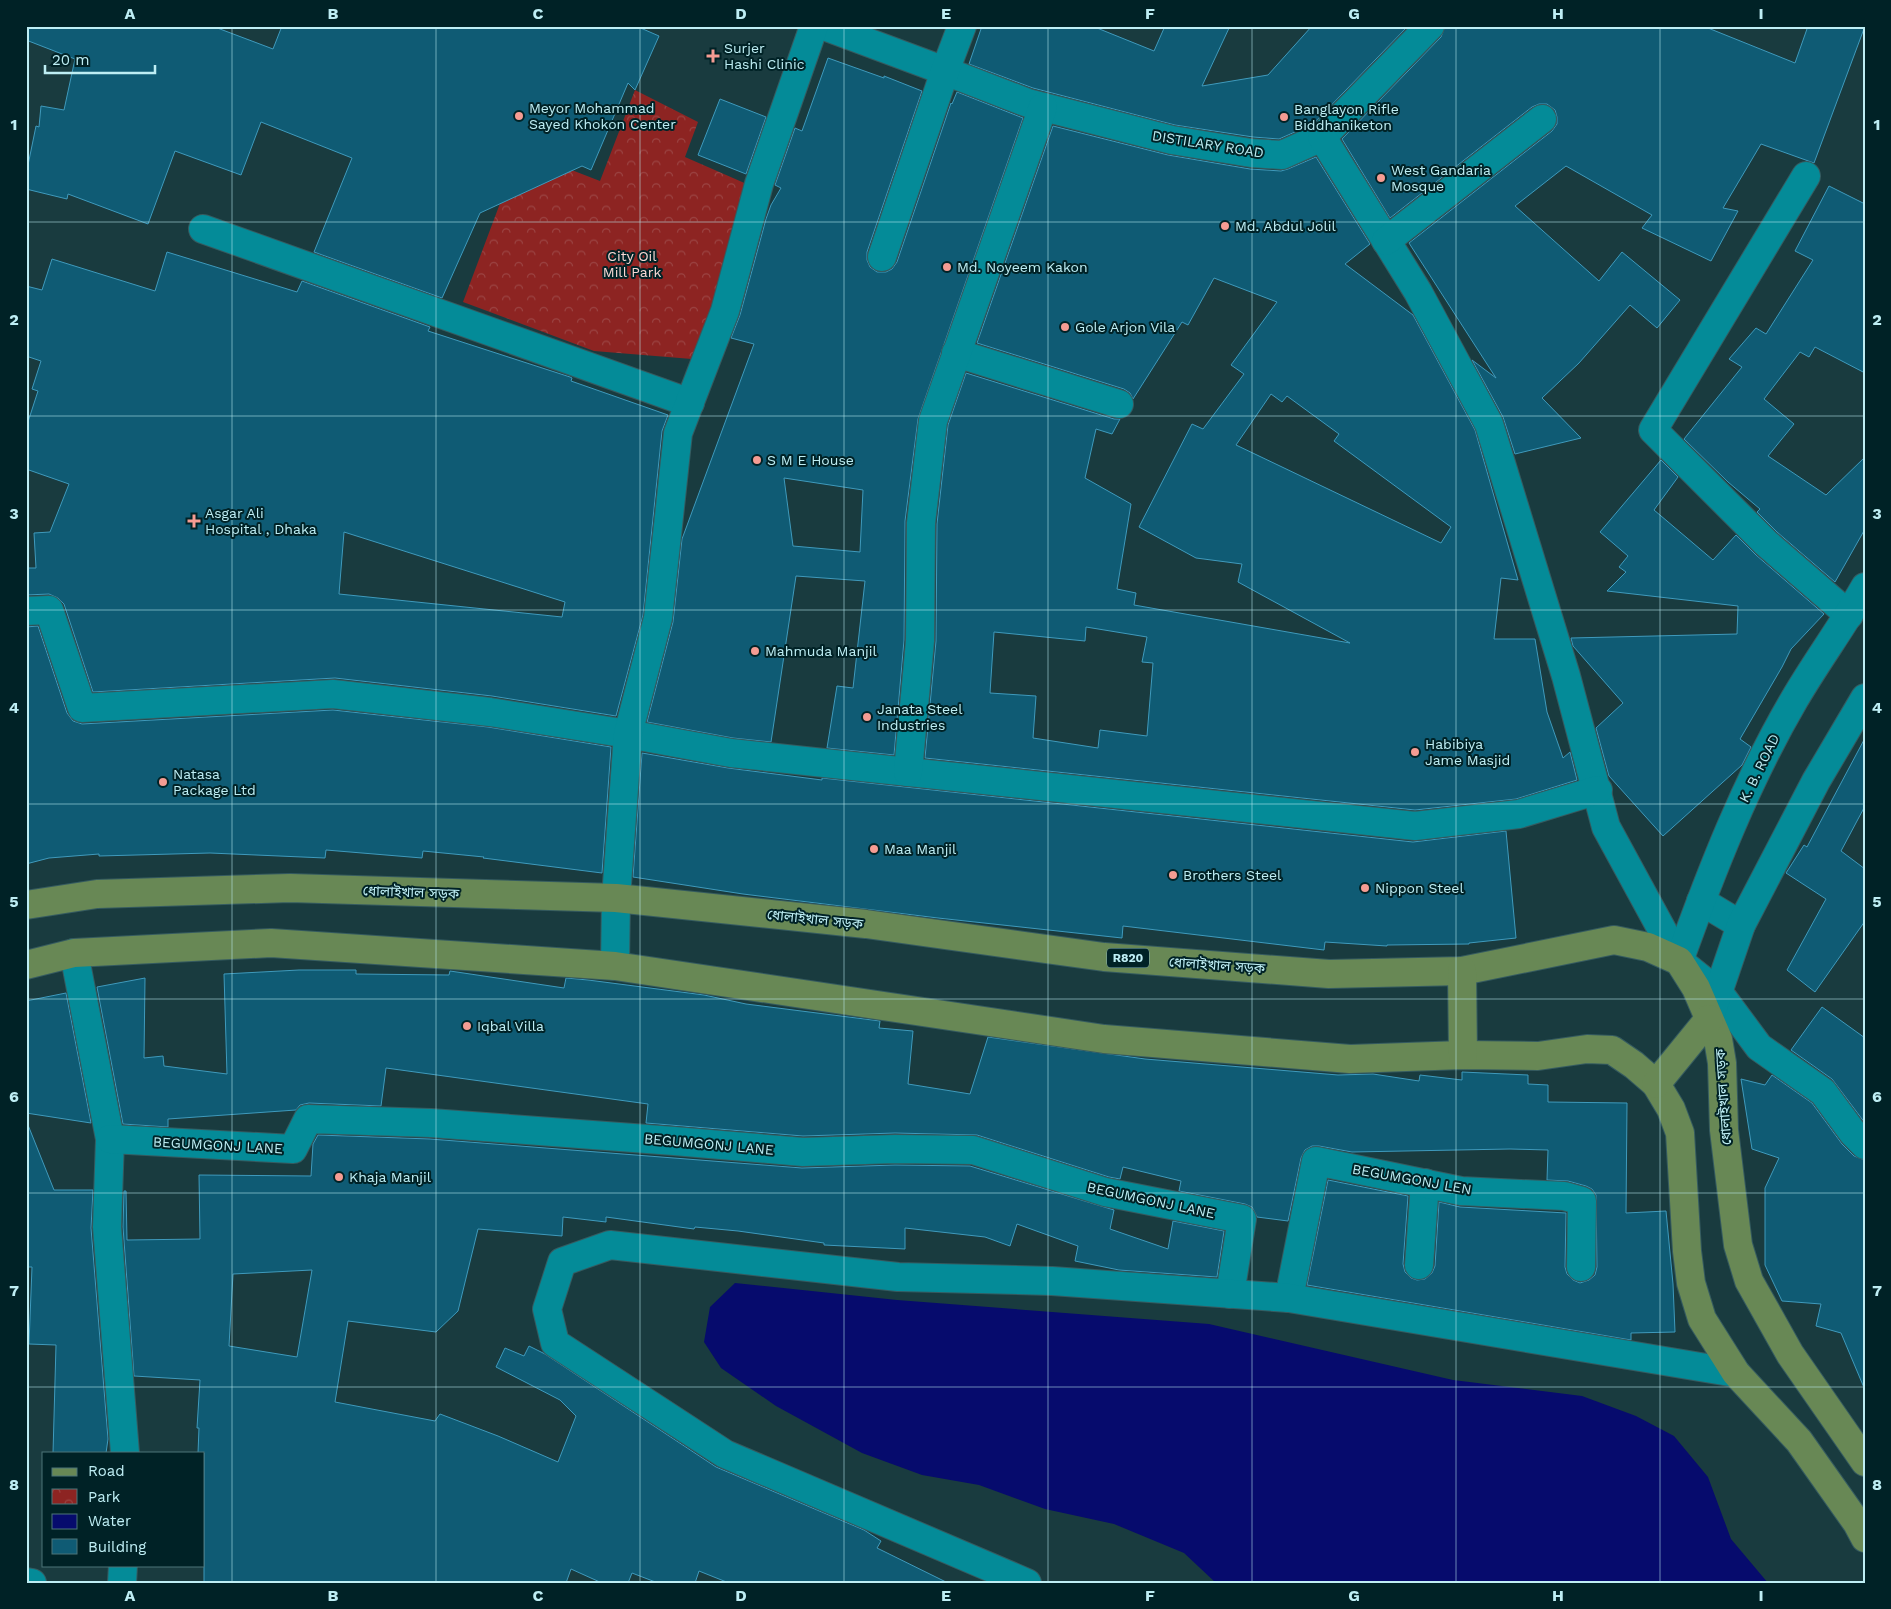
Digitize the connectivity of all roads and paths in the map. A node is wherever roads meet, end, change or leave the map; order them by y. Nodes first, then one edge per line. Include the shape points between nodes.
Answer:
1 (814, 26) edge
2 (824, 26) edge
3 (962, 26) edge
4 (1430, 26) edge
5 (945, 71) junction
6 (1043, 108) junction
7 (1542, 119) dead end
8 (1322, 137) junction
9 (1806, 176) dead end
10 (203, 229) dead end
11 (1386, 241) junction
12 (882, 257) dead end
13 (956, 353) junction
14 (690, 403) junction
15 (1119, 404) dead end
16 (1865, 587) edge
17 (26, 611) edge
18 (1849, 616) junction
19 (1865, 698) edge
20 (628, 734) junction
21 (908, 772) junction
22 (1598, 790) junction
23 (616, 898) junction
24 (1701, 901) junction
25 (26, 905) edge
26 (1741, 925) junction
27 (74, 953) junction
28 (1679, 961) junction
29 (26, 965) edge
30 (615, 966) junction
31 (1462, 971) junction
32 (1718, 993) junction
33 (1709, 1019) junction
34 (1463, 1055) junction
35 (1656, 1084) junction
36 (110, 1139) junction
37 (1865, 1145) edge
38 (1425, 1183) junction
39 (1419, 1265) dead end
40 (1581, 1267) dead end
41 (1230, 1294) junction
42 (1289, 1298) junction
43 (1736, 1373) junction
44 (125, 1452) edge
45 (1865, 1462) edge
46 (1865, 1538) edge
47 (123, 1566) edge
48 (26, 1582) edge
49 (32, 1583) edge
50 (122, 1583) edge
51 (1027, 1583) edge

1 - 14 street via 759,184 725,311
2 - 5 street, DISTILARY ROAD
3 - 5 street
4 - 8 street, DISTILARY ROAD
5 - 6 street, DISTILARY ROAD
5 - 12 street
6 - 8 street, DISTILARY ROAD via 1172,140 1251,153 1282,155
6 - 13 street
7 - 11 street
8 - 11 street
9 - 18 street via 1653,430 1766,543
10 - 14 street
11 - 22 street via 1418,292 1490,424
13 - 15 street
13 - 21 street via 933,421 921,523 920,641
14 - 20 street via 678,433 658,618
16 - 18 street, K. B. ROAD
17 - 20 street via 49,610 82,708 333,694 490,712
18 - 24 street, K. B. ROAD via 1794,699 1770,744 1732,824
19 - 26 street via 1816,781
20 - 21 street via 731,753
20 - 23 street
21 - 22 street via 1415,826 1520,814
22 - 28 street via 1606,827
23 - 25 main road, ধোলাইখাল সড়ক / R820 via 290,888 97,894
23 - 30 street
23 - 31 main road, ধোলাইখাল সড়ক / R820 via 866,924 1104,956 1329,974
24 - 26 street
24 - 28 street, K. B. ROAD
26 - 32 street
27 - 29 main road
27 - 30 main road via 271,943
27 - 36 street
28 - 31 main road, ধোলাইখাল সড়ক / R820 via 1648,947 1614,940
28 - 32 street
28 - 33 main road, ধোলাইখাল সড়ক via 1696,988
30 - 34 main road via 1104,1039 1350,1058
31 - 34 main road
32 - 33 street
32 - 37 street via 1759,1047 1823,1092
33 - 35 main road
33 - 45 main road, ধোলাইখাল সড়ক via 1718,1039 1722,1063 1724,1130 1738,1245 1749,1281 1790,1354
34 - 35 main road via 1538,1056 1612,1050
35 - 43 main road via 1680,1133 1691,1283 1702,1319
36 - 41 street, BEGUMGONJ LANE via 293,1149 308,1119 431,1123 803,1152 973,1150 1105,1192 1242,1219
36 - 44 street via 107,1227
38 - 39 street
38 - 40 street, BEGUMGONJ LEN via 1462,1191 1564,1196 1582,1201
38 - 42 street, BEGUMGONJ LEN via 1316,1162
41 - 42 street
41 - 51 street via 1052,1281 898,1277 610,1245 562,1262 547,1309 555,1343 725,1454
42 - 43 street
43 - 46 main road via 1799,1441
47 - 50 street
48 - 49 street

